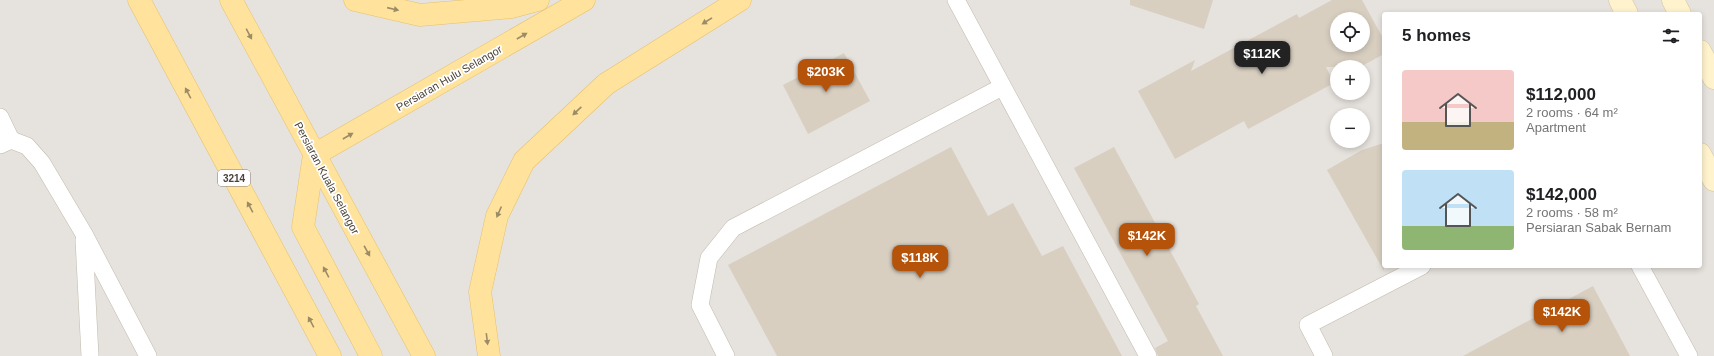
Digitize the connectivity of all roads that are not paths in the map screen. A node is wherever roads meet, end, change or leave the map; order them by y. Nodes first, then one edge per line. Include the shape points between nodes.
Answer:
1 (139, 0) edge
2 (231, 0) edge
3 (355, 0) edge
4 (538, 0) edge
5 (584, 0) edge
6 (740, 0) edge
7 (956, 0) edge
8 (1620, 0) edge
9 (1673, 0) edge
10 (1626, 12) edge
11 (1679, 12) edge
12 (1702, 55) edge
13 (1714, 78) edge
14 (1002, 87) junction
15 (0, 117) edge
16 (5, 142) edge
17 (314, 155) junction
18 (1702, 158) edge
19 (1714, 180) edge
20 (84, 234) junction
21 (1418, 268) edge
22 (1641, 268) edge
23 (90, 356) edge
24 (148, 356) edge
25 (330, 356) edge
26 (371, 356) edge
27 (424, 356) edge
28 (489, 356) edge
29 (726, 356) edge
30 (1148, 356) edge
31 (1324, 356) edge
32 (1689, 356) edge

25 -> 1 main road, 3214
2 -> 17 main road, Persiaran Kuala Selangor
3 -> 4 main road via 420,15 512,7
17 -> 5 main road, Persiaran Hulu Selangor
6 -> 28 main road via 606,84 524,161 496,216 480,292
7 - 14 lane
8 - 10 street
9 - 11 street
12 - 13 street
14 - 29 lane via 733,228 710,258 700,305
14 - 30 lane
15 - 16 lane
16 - 20 lane via 27,146 42,163
26 -> 17 main road via 303,227
17 -> 27 main road, Persiaran Kuala Selangor
18 - 19 street
20 - 23 lane
20 - 24 lane
21 - 31 lane via 1308,324
22 - 32 lane

